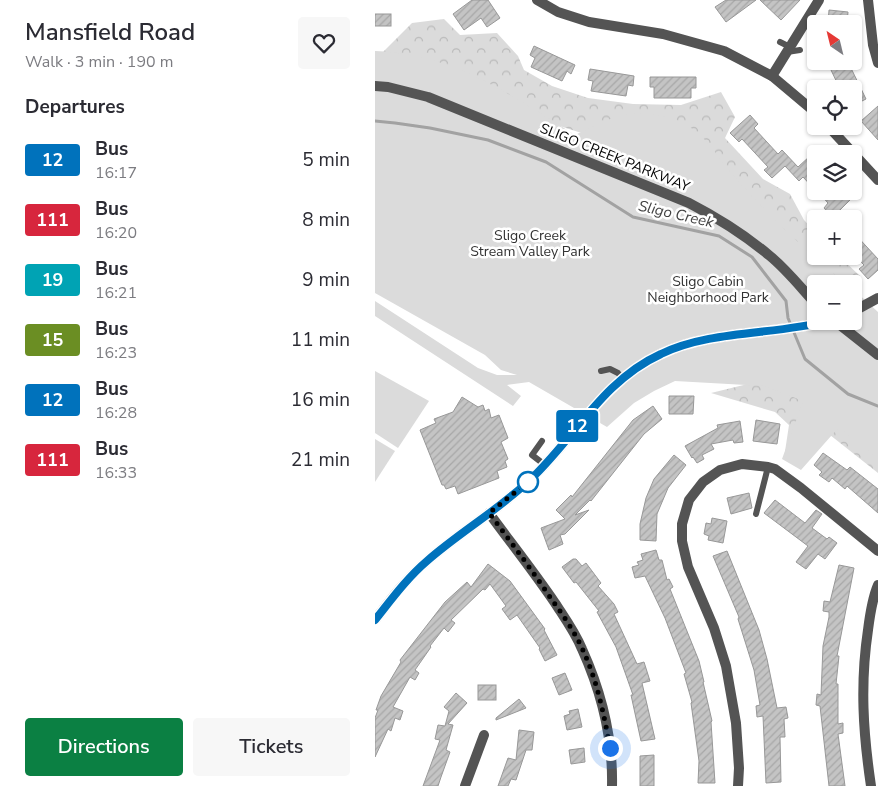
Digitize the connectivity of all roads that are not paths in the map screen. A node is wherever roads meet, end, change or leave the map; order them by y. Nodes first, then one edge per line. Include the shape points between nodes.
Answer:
1 (537, 0) edge
2 (819, 0) edge
3 (868, 0) edge
4 (780, 42) dead end
5 (792, 49) junction
6 (878, 63) edge
7 (772, 76) junction
8 (375, 86) edge
9 (807, 105) edge
10 (836, 135) edge
11 (878, 180) edge
12 (807, 294) edge
13 (878, 298) edge
14 (862, 307) edge
15 (807, 325) edge
16 (846, 330) edge
17 (878, 355) edge
18 (601, 371) dead end
19 (622, 378) junction
20 (541, 442) dead end
21 (545, 465) junction
22 (768, 467) junction
23 (489, 513) junction
24 (756, 514) dead end
25 (878, 551) edge
26 (878, 585) edge
27 (375, 620) edge
28 (484, 735) dead end
29 (465, 786) edge
30 (612, 786) edge
31 (738, 786) edge
32 (871, 786) edge

1 - 7 street via 558,12 589,22 663,34 724,51
2 - 5 street
3 - 6 street
4 - 5 lane
5 - 7 street
7 - 9 street
8 - 12 street, SLIGO CREEK PARKWAY via 428,97 689,203 747,237 772,257
10 - 11 street
13 - 14 street
15 - 19 street via 742,334 671,349
16 - 17 street
18 - 19 lane via 610,369
19 - 21 street via 597,402
20 - 21 lane via 532,455
21 - 23 street
22 - 24 lane
22 - 25 street via 801,488
22 - 31 street via 742,464 720,470 703,482 689,500 683,524 682,541 688,567 726,666 735,723
23 - 27 street via 426,562
23 - 30 street via 539,580 582,647 604,711
26 - 32 street via 865,648 862,697
28 - 29 street

